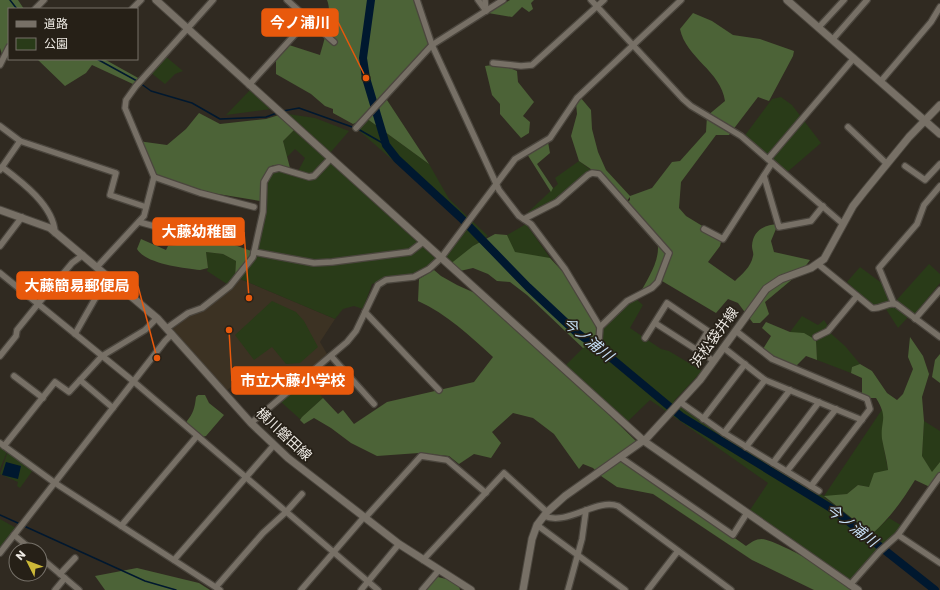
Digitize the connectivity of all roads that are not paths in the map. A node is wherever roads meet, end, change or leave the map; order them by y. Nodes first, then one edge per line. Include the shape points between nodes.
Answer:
1 (44, 0) edge
2 (141, 0) edge
3 (156, 0) edge
4 (213, 0) edge
5 (288, 0) edge
6 (417, 0) edge
7 (478, 0) edge
8 (486, 0) edge
9 (504, 0) edge
10 (591, 0) edge
11 (604, 0) edge
12 (680, 0) edge
13 (787, 0) edge
14 (844, 0) edge
15 (867, 0) edge
16 (597, 7) junction
17 (940, 7) edge
18 (36, 8) edge
19 (133, 8) edge
20 (486, 11) junction
21 (309, 20) junction
22 (820, 28) junction
23 (188, 29) junction
24 (833, 39) junction
25 (334, 42) dead end
26 (432, 45) junction
27 (633, 45) junction
28 (8, 49) edge
29 (854, 58) junction
30 (493, 64) dead end
31 (0, 65) edge
32 (881, 80) junction
33 (249, 84) junction
34 (940, 105) edge
35 (926, 119) junction
36 (0, 126) edge
37 (848, 127) dead end
38 (356, 128) dead end
39 (940, 134) edge
40 (20, 141) junction
41 (331, 158) junction
42 (770, 161) junction
43 (886, 164) junction
44 (940, 164) edge
45 (905, 166) dead end
46 (1, 169) edge
47 (764, 176) junction
48 (154, 177) junction
49 (496, 184) junction
50 (940, 186) edge
51 (823, 206) junction
52 (146, 207) junction
53 (254, 207) dead end
54 (0, 210) edge
55 (22, 217) junction
56 (524, 218) junction
57 (139, 222) junction
58 (843, 224) junction
59 (203, 229) dead end
60 (704, 229) dead end
61 (55, 233) junction
62 (423, 242) junction
63 (0, 246) edge
64 (254, 252) junction
65 (83, 255) junction
66 (441, 258) junction
67 (818, 264) junction
68 (97, 267) junction
69 (0, 273) edge
70 (108, 276) junction
71 (940, 290) edge
72 (857, 296) junction
73 (38, 304) junction
74 (894, 304) junction
75 (365, 312) junction
76 (157, 318) junction
77 (915, 319) junction
78 (655, 322) junction
79 (600, 327) junction
80 (167, 328) junction
81 (736, 331) junction
82 (75, 334) junction
83 (172, 334) junction
84 (816, 337) dead end
85 (940, 337) edge
86 (645, 338) dead end
87 (599, 340) dead end
88 (724, 348) junction
89 (697, 350) junction
90 (0, 356) edge
91 (102, 356) junction
92 (331, 356) junction
93 (714, 361) junction
94 (745, 364) junction
95 (14, 376) dead end
96 (80, 380) junction
97 (765, 380) junction
98 (133, 381) junction
99 (439, 390) dead end
100 (790, 390) junction
101 (43, 398) junction
102 (819, 402) junction
103 (374, 404) dead end
104 (675, 407) junction
105 (113, 408) junction
106 (836, 409) junction
107 (703, 419) junction
108 (862, 420) junction
109 (251, 422) junction
110 (724, 433) junction
111 (197, 436) junction
112 (644, 441) junction
113 (274, 444) junction
114 (2, 445) edge
115 (746, 447) junction
116 (620, 457) junction
117 (773, 463) junction
118 (787, 471) junction
119 (940, 476) edge
120 (246, 478) junction
121 (55, 483) junction
122 (938, 483) edge
123 (811, 486) junction
124 (820, 491) dead end
125 (486, 493) junction
126 (302, 494) dead end
127 (586, 510) junction
128 (286, 512) junction
129 (747, 513) junction
130 (546, 514) junction
131 (365, 518) junction
132 (537, 525) junction
133 (121, 526) junction
134 (14, 535) junction
135 (898, 535) junction
136 (22, 542) edge
137 (399, 544) junction
138 (678, 551) junction
139 (334, 552) junction
140 (0, 553) edge
141 (578, 555) junction
142 (75, 558) dead end
143 (174, 560) junction
144 (423, 560) junction
145 (940, 563) edge
146 (48, 564) edge
147 (440, 570) junction
148 (63, 576) junction
149 (368, 582) junction
150 (850, 585) junction
151 (218, 589) edge
152 (55, 590) edge
153 (79, 590) edge
154 (301, 590) edge
155 (361, 590) edge
156 (378, 590) edge
157 (422, 590) edge
158 (471, 590) edge
159 (523, 590) edge
160 (568, 590) edge
161 (625, 590) edge
162 (648, 590) edge
163 (731, 590) edge
164 (858, 590) edge

1 - 18 street
2 - 19 street
3 - 23 main road
4 - 23 street
5 - 21 street
6 - 26 street
7 - 20 street
8 - 20 street
9 - 20 street
10 - 16 street
11 - 16 street
12 - 27 street
13 - 22 main road
14 - 22 street
15 - 24 street
16 - 27 street
16 - 30 street via 532,65
17 - 32 street via 931,22
20 - 26 street
21 - 25 street
21 - 33 street
22 - 24 main road
23 - 33 main road
23 - 48 street via 126,100 127,116
24 - 29 main road
26 - 38 street
26 - 49 street
27 - 42 street via 683,99 741,136
27 - 49 street via 577,98 550,138 515,159
28 - 31 street
29 - 32 main road
29 - 42 street
32 - 35 main road
33 - 41 main road
34 - 35 main road, 浜松袋井線
35 - 39 main road
35 - 43 main road, 浜松袋井線
36 - 40 street
37 - 43 street
40 - 46 street
40 - 52 street via 116,173 110,195
41 - 62 main road
41 - 64 street via 310,177 279,168 271,170 264,182 263,212
42 - 47 street
42 - 51 street
43 - 58 main road, 浜松袋井線 via 853,206
44 - 45 street via 924,180
46 - 61 street via 32,192 55,222
47 - 51 street via 779,227 811,221
47 - 60 street via 723,239
48 - 52 street
48 - 53 street via 200,193
49 - 56 street via 519,216
49 - 66 street
50 - 74 street via 924,205 917,224 879,268
51 - 58 street
52 - 57 street
54 - 55 main road, 横川磐田線
55 - 61 main road, 横川磐田線 via 42,224
55 - 63 street
56 - 79 street via 566,269
56 - 79 street via 557,202 588,175 599,174 669,253 658,282 627,302
57 - 59 street via 168,230
57 - 68 street
58 - 67 main road, 浜松袋井線 via 828,253
61 - 65 main road, 横川磐田線
62 - 64 street via 410,252 332,262 314,263
62 - 66 main road
64 - 80 street via 230,286 202,308 188,313
65 - 68 main road, 横川磐田線
65 - 73 street via 72,263
66 - 75 street via 422,274 386,280 378,285
66 - 112 main road
67 - 72 street
67 - 81 main road, 浜松袋井線 via 781,279 766,289
68 - 70 main road, 横川磐田線
69 - 73 street
70 - 76 main road, 横川磐田線
70 - 82 street
71 - 77 street
72 - 74 street via 874,309
72 - 84 street via 828,331
73 - 82 street
73 - 90 street
74 - 77 street
75 - 92 street via 356,331
75 - 99 street
76 - 80 main road, 横川磐田線
76 - 91 street via 145,330
77 - 85 street
78 - 86 street
78 - 89 street
78 - 89 street via 667,303 708,331
79 - 87 street
80 - 83 main road, 横川磐田線
81 - 88 main road, 浜松袋井線
81 - 108 street via 772,359 867,399 870,410
82 - 91 street
83 - 98 street
83 - 109 main road, 横川磐田線
88 - 93 main road, 浜松袋井線
88 - 94 street
89 - 93 street
91 - 96 street
91 - 98 street
92 - 103 street
92 - 109 street
93 - 104 main road, 浜松袋井線
94 - 97 street
94 - 107 street
95 - 101 street
96 - 101 street via 69,392 55,382
96 - 105 street
97 - 100 street
97 - 110 street
98 - 105 street
98 - 111 street
100 - 102 street
100 - 115 street
101 - 114 street
102 - 106 street
102 - 117 street
104 - 107 street
104 - 112 main road, 浜松袋井線
105 - 121 street
106 - 108 street
106 - 118 street
107 - 110 street
108 - 123 street
109 - 113 main road, 横川磐田線
110 - 115 street
111 - 120 street
111 - 133 street
112 - 116 main road, 浜松袋井線
112 - 129 main road
113 - 120 street
113 - 131 main road, 横川磐田線
114 - 121 street
115 - 117 street
116 - 129 street via 733,535
116 - 130 main road, 浜松袋井線 via 566,496
117 - 118 street
118 - 123 street
119 - 122 street
120 - 128 street
120 - 143 street
121 - 133 street
121 - 134 street
122 - 135 street
123 - 124 street
125 - 130 street via 504,473
125 - 131 street via 447,460 421,456
125 - 144 street
126 - 128 street
127 - 130 street via 563,518 552,519
127 - 138 street via 613,504 618,506
127 - 141 street
128 - 139 street
128 - 151 street via 263,533
129 - 150 main road
130 - 132 main road, 浜松袋井線
131 - 137 main road, 横川磐田線
131 - 139 street
132 - 141 street
132 - 159 main road, 浜松袋井線 via 528,556
133 - 143 street
134 - 136 street
134 - 140 street
135 - 145 street
135 - 150 street
137 - 144 main road, 横川磐田線
137 - 149 street
138 - 162 street
138 - 163 street
139 - 149 street
139 - 154 street
141 - 160 street
141 - 161 street
142 - 148 street
143 - 151 street
144 - 147 main road, 横川磐田線
146 - 148 street
147 - 157 street
147 - 158 main road, 横川磐田線
148 - 152 street
148 - 153 street
149 - 155 street
149 - 156 street
150 - 164 main road

